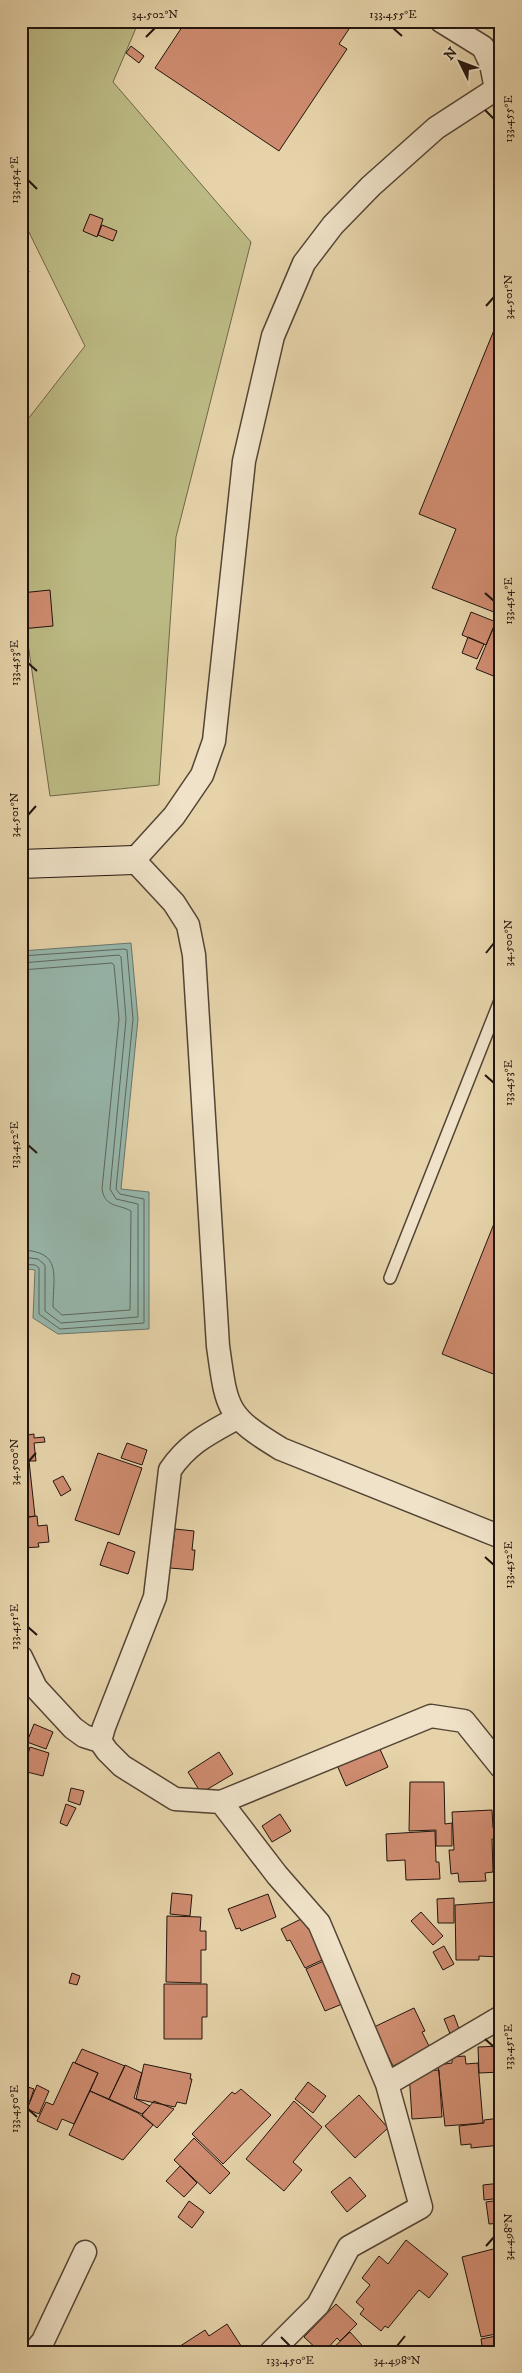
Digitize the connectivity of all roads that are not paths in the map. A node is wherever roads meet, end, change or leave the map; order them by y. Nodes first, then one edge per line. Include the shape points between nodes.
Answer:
1 (441, 21) edge
2 (499, 89) edge
3 (134, 860) junction
4 (21, 864) edge
5 (501, 998) edge
6 (390, 1278) dead end
7 (237, 1418) junction
8 (501, 1537) edge
9 (21, 1658) edge
10 (100, 1741) junction
11 (501, 1767) edge
12 (221, 1802) junction
13 (501, 2017) edge
14 (387, 2084) junction
15 (85, 2252) dead end
16 (281, 2348) edge
17 (34, 2352) edge

1 - 2 street via 483,47
2 - 3 street via 436,128 371,186 333,225 304,263 274,336 244,461 214,740 202,775 174,816
3 - 4 street
3 - 7 street via 174,903 188,925 194,955 218,1346 225,1399
5 - 6 lane
7 - 8 street via 252,1432 281,1449
7 - 10 street via 181,1453 170,1470 155,1597
9 - 10 street via 36,1688 73,1728
10 - 12 street via 122,1766 175,1799
11 - 12 street via 464,1721 431,1716
12 - 14 street via 319,1923
13 - 14 street
14 - 16 street via 421,2207 349,2247 318,2304
15 - 17 street via 43,2341

